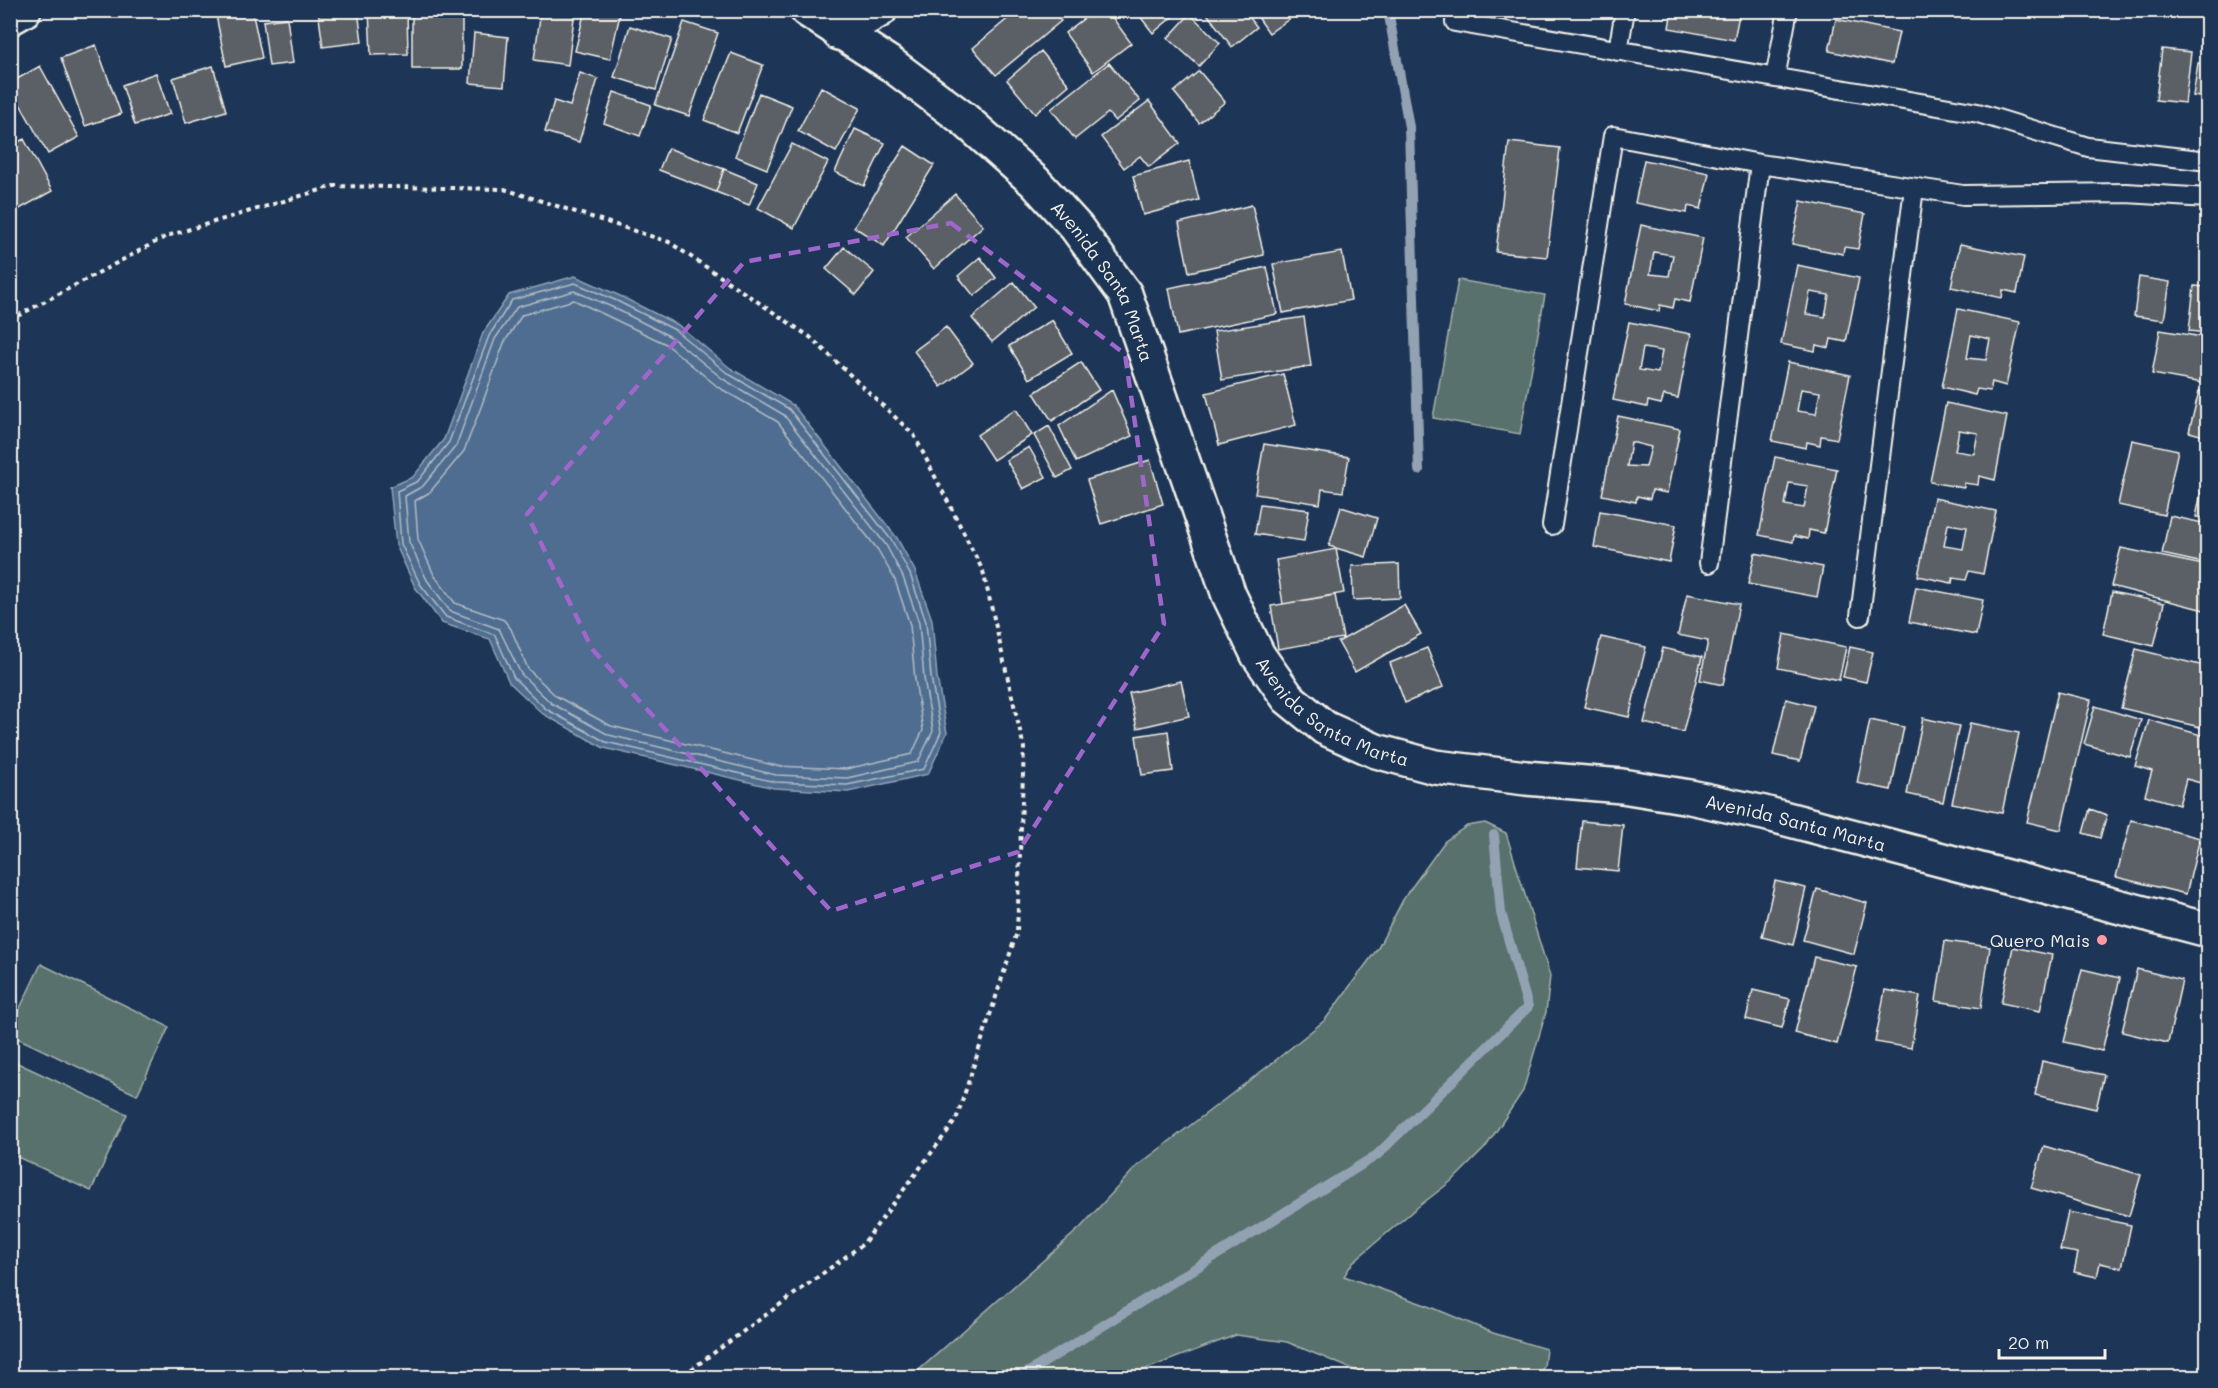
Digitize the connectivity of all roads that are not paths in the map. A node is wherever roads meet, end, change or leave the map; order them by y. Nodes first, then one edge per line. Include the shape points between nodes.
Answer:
1 (24, 10) edge
2 (807, 10) edge
3 (880, 10) edge
4 (1457, 10) edge
5 (1624, 10) edge
6 (1788, 10) edge
7 (10, 18) edge
8 (839, 33) junction
9 (1618, 51) junction
10 (1775, 78) junction
11 (2208, 161) edge
12 (1760, 164) junction
13 (1914, 188) junction
14 (2208, 198) edge
15 (1552, 525) dead end
16 (1709, 563) dead end
17 (1860, 616) dead end
18 (2208, 930) edge

1 - 7 street
2 - 8 street, Avenida Santa Marta
3 - 8 street
4 - 9 lane via 1455,22
5 - 9 lane
6 - 10 lane
8 - 18 street, Avenida Santa Marta via 892,65 964,119 1035,182 1077,227 1125,294 1229,595 1258,656 1288,698 1325,728 1376,751 1436,767 1622,786 1764,813
9 - 10 lane
10 - 11 lane via 1978,113 2088,147
12 - 13 lane
12 - 15 lane via 1613,136
12 - 16 lane
13 - 14 lane via 1963,195 2126,192
13 - 17 lane

